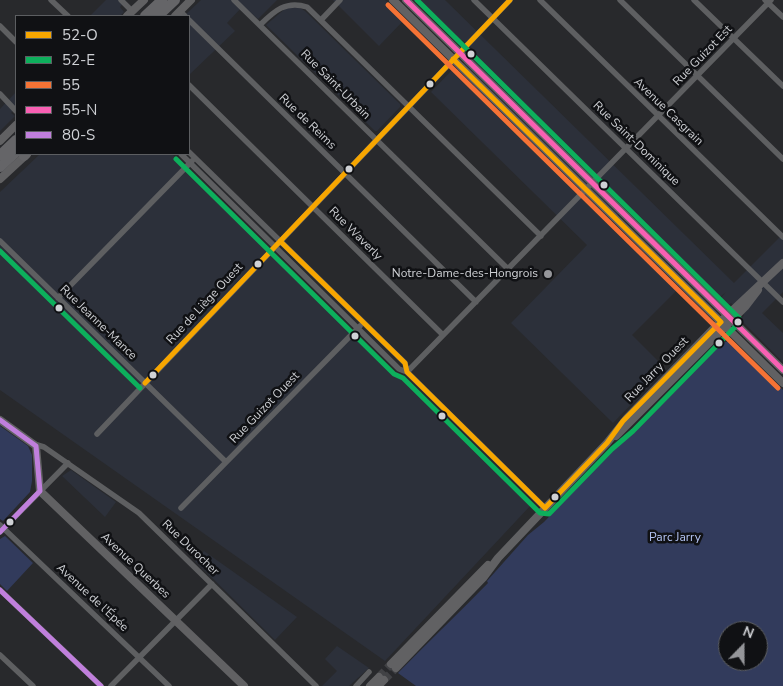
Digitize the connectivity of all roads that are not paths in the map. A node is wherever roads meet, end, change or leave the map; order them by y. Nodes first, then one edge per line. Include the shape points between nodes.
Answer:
1 (51, 0) edge
2 (121, 0) edge
3 (144, 0) edge
4 (162, 0) edge
5 (175, 0) edge
6 (191, 0) edge
7 (234, 0) edge
8 (340, 0) edge
9 (393, 0) edge
10 (406, 0) edge
11 (474, 0) edge
12 (510, 0) edge
13 (540, 0) edge
14 (620, 0) edge
15 (694, 0) edge
16 (768, 1) edge
17 (130, 14) edge
18 (180, 14) edge
19 (67, 15) edge
20 (146, 15) edge
21 (159, 15) edge
22 (783, 17) edge
23 (493, 18) junction
24 (321, 20) junction
25 (190, 21) edge
26 (260, 25) junction
27 (0, 26) edge
28 (734, 38) junction
29 (15, 41) edge
30 (460, 52) junction
31 (453, 59) junction
32 (697, 76) junction
33 (190, 86) edge
34 (783, 86) edge
35 (0, 94) edge
36 (408, 106) junction
37 (15, 111) edge
38 (658, 116) junction
39 (15, 126) edge
40 (376, 140) junction
41 (0, 141) edge
42 (15, 141) edge
43 (626, 149) junction
44 (0, 155) edge
45 (21, 155) edge
46 (22, 155) edge
47 (183, 155) edge
48 (190, 155) edge
49 (783, 159) edge
50 (192, 160) junction
51 (0, 167) edge
52 (344, 173) junction
53 (0, 179) edge
54 (593, 183) junction
55 (586, 190) junction
56 (313, 207) junction
57 (541, 236) junction
58 (783, 237) edge
59 (0, 241) edge
60 (280, 241) junction
61 (274, 247) junction
62 (783, 263) edge
63 (508, 269) junction
64 (762, 285) junction
65 (58, 298) junction
66 (476, 302) junction
67 (783, 302) edge
68 (730, 318) junction
69 (363, 323) junction
70 (723, 324) junction
71 (358, 328) junction
72 (443, 336) junction
73 (783, 370) edge
74 (407, 372) junction
75 (145, 383) junction
76 (783, 383) edge
77 (0, 420) edge
78 (97, 434) dead end
79 (36, 447) junction
80 (226, 462) junction
81 (68, 463) junction
82 (40, 491) junction
83 (181, 508) dead end
84 (545, 508) junction
85 (1, 528) edge
86 (212, 584) junction
87 (0, 590) edge
88 (176, 620) junction
89 (0, 655) edge
90 (140, 657) junction
91 (394, 666) tunnel mouth
92 (369, 672) dead end
93 (380, 681) tunnel mouth
94 (33, 686) edge
95 (101, 686) edge
96 (111, 686) edge
97 (169, 686) edge
98 (244, 686) edge
99 (316, 686) edge
100 (356, 686) edge
101 (370, 686) edge

1 - 19 street
2 - 17 street
3 - 17 main road
4 - 20 highway
5 - 21 highway
6 - 18 main road
7 - 26 street, Rue Saint-Urbain
8 - 24 street
9 - 31 main road
10 - 30 main road
11 - 23 street, Rue Saint-Dominique
12 - 23 street, Rue de Liège Ouest
13 - 38 street, Avenue Casgrain
14 - 32 street
15 - 28 street
16 - 22 street
16 - 28 street, Rue Guizot Est
23 - 30 street, Rue de Liège Ouest
23 - 43 street, Rue Saint-Dominique
24 - 26 street via 302,3 295,1 283,3
24 - 36 street
25 - 52 street, Rue de Reims
26 - 40 street, Rue Saint-Urbain
27 - 29 street
28 - 32 street, Rue Guizot Est
28 - 34 street
30 - 31 street, Rue de Liège Ouest
30 - 54 main road
31 - 36 street, Rue de Liège Ouest
31 - 55 main road
32 - 38 street, Rue Guizot Est
32 - 49 street
33 - 56 street, Rue Waverly
35 - 37 street
36 - 40 street, Rue de Liège Ouest
36 - 57 street
38 - 43 street, Rue Guizot Est
38 - 58 street, Avenue Casgrain
39 - 41 main road
40 - 52 street, Rue de Liège Ouest
40 - 63 street, Rue Saint-Urbain
42 - 44 highway
43 - 54 street, Rue Guizot Est
43 - 64 street, Rue Saint-Dominique
45 - 51 highway
46 - 53 main road
47 - 50 street
48 - 50 street
50 - 60 street
50 - 61 street
50 - 65 street
52 - 56 street, Rue de Liège Ouest
52 - 66 street, Rue de Reims
54 - 55 street, Rue Guizot Est
54 - 68 main road
55 - 57 street
55 - 70 main road
56 - 60 street, Rue de Liège Ouest
56 - 72 street, Rue Waverly
57 - 63 street
59 - 65 street, Rue Jeanne-Mance
60 - 61 street, Rue de Liège Ouest
60 - 69 street
61 - 71 street
61 - 75 street, Rue de Liège Ouest
62 - 64 main road, Rue Jarry Ouest
63 - 66 street
64 - 67 street, Rue Saint-Dominique
64 - 68 main road, Rue Jarry Ouest via 751,301
65 - 75 street, Rue Jeanne-Mance
66 - 72 street
68 - 70 main road, Rue Jarry Ouest
68 - 73 main road
69 - 71 street, Rue Guizot Ouest
69 - 74 street via 405,363
70 - 76 main road
70 - 84 main road, Rue Jarry Ouest via 628,426 607,443
71 - 74 street via 399,369
71 - 80 street, Rue Guizot Ouest
72 - 74 street
74 - 84 street
75 - 78 street, Rue de Liège Ouest
75 - 80 street, Rue Jeanne-Mance
77 - 79 main road
79 - 81 street, Rue Durocher via 44,447
79 - 82 main road
80 - 83 street, Rue Guizot Ouest
81 - 82 street
81 - 86 street, Rue Durocher via 139,514
82 - 85 street
82 - 88 main road, Avenue Querbes
84 - 91 main road, Rue Jarry Ouest via 498,558 478,574
85 - 90 street, Avenue de l'Épée
86 - 88 street
86 - 99 street, Rue Durocher
87 - 95 street
88 - 90 street
88 - 98 main road, Avenue Querbes
89 - 94 street
90 - 96 street
90 - 97 street, Avenue de l'Épée
92 - 100 street
93 - 101 main road

